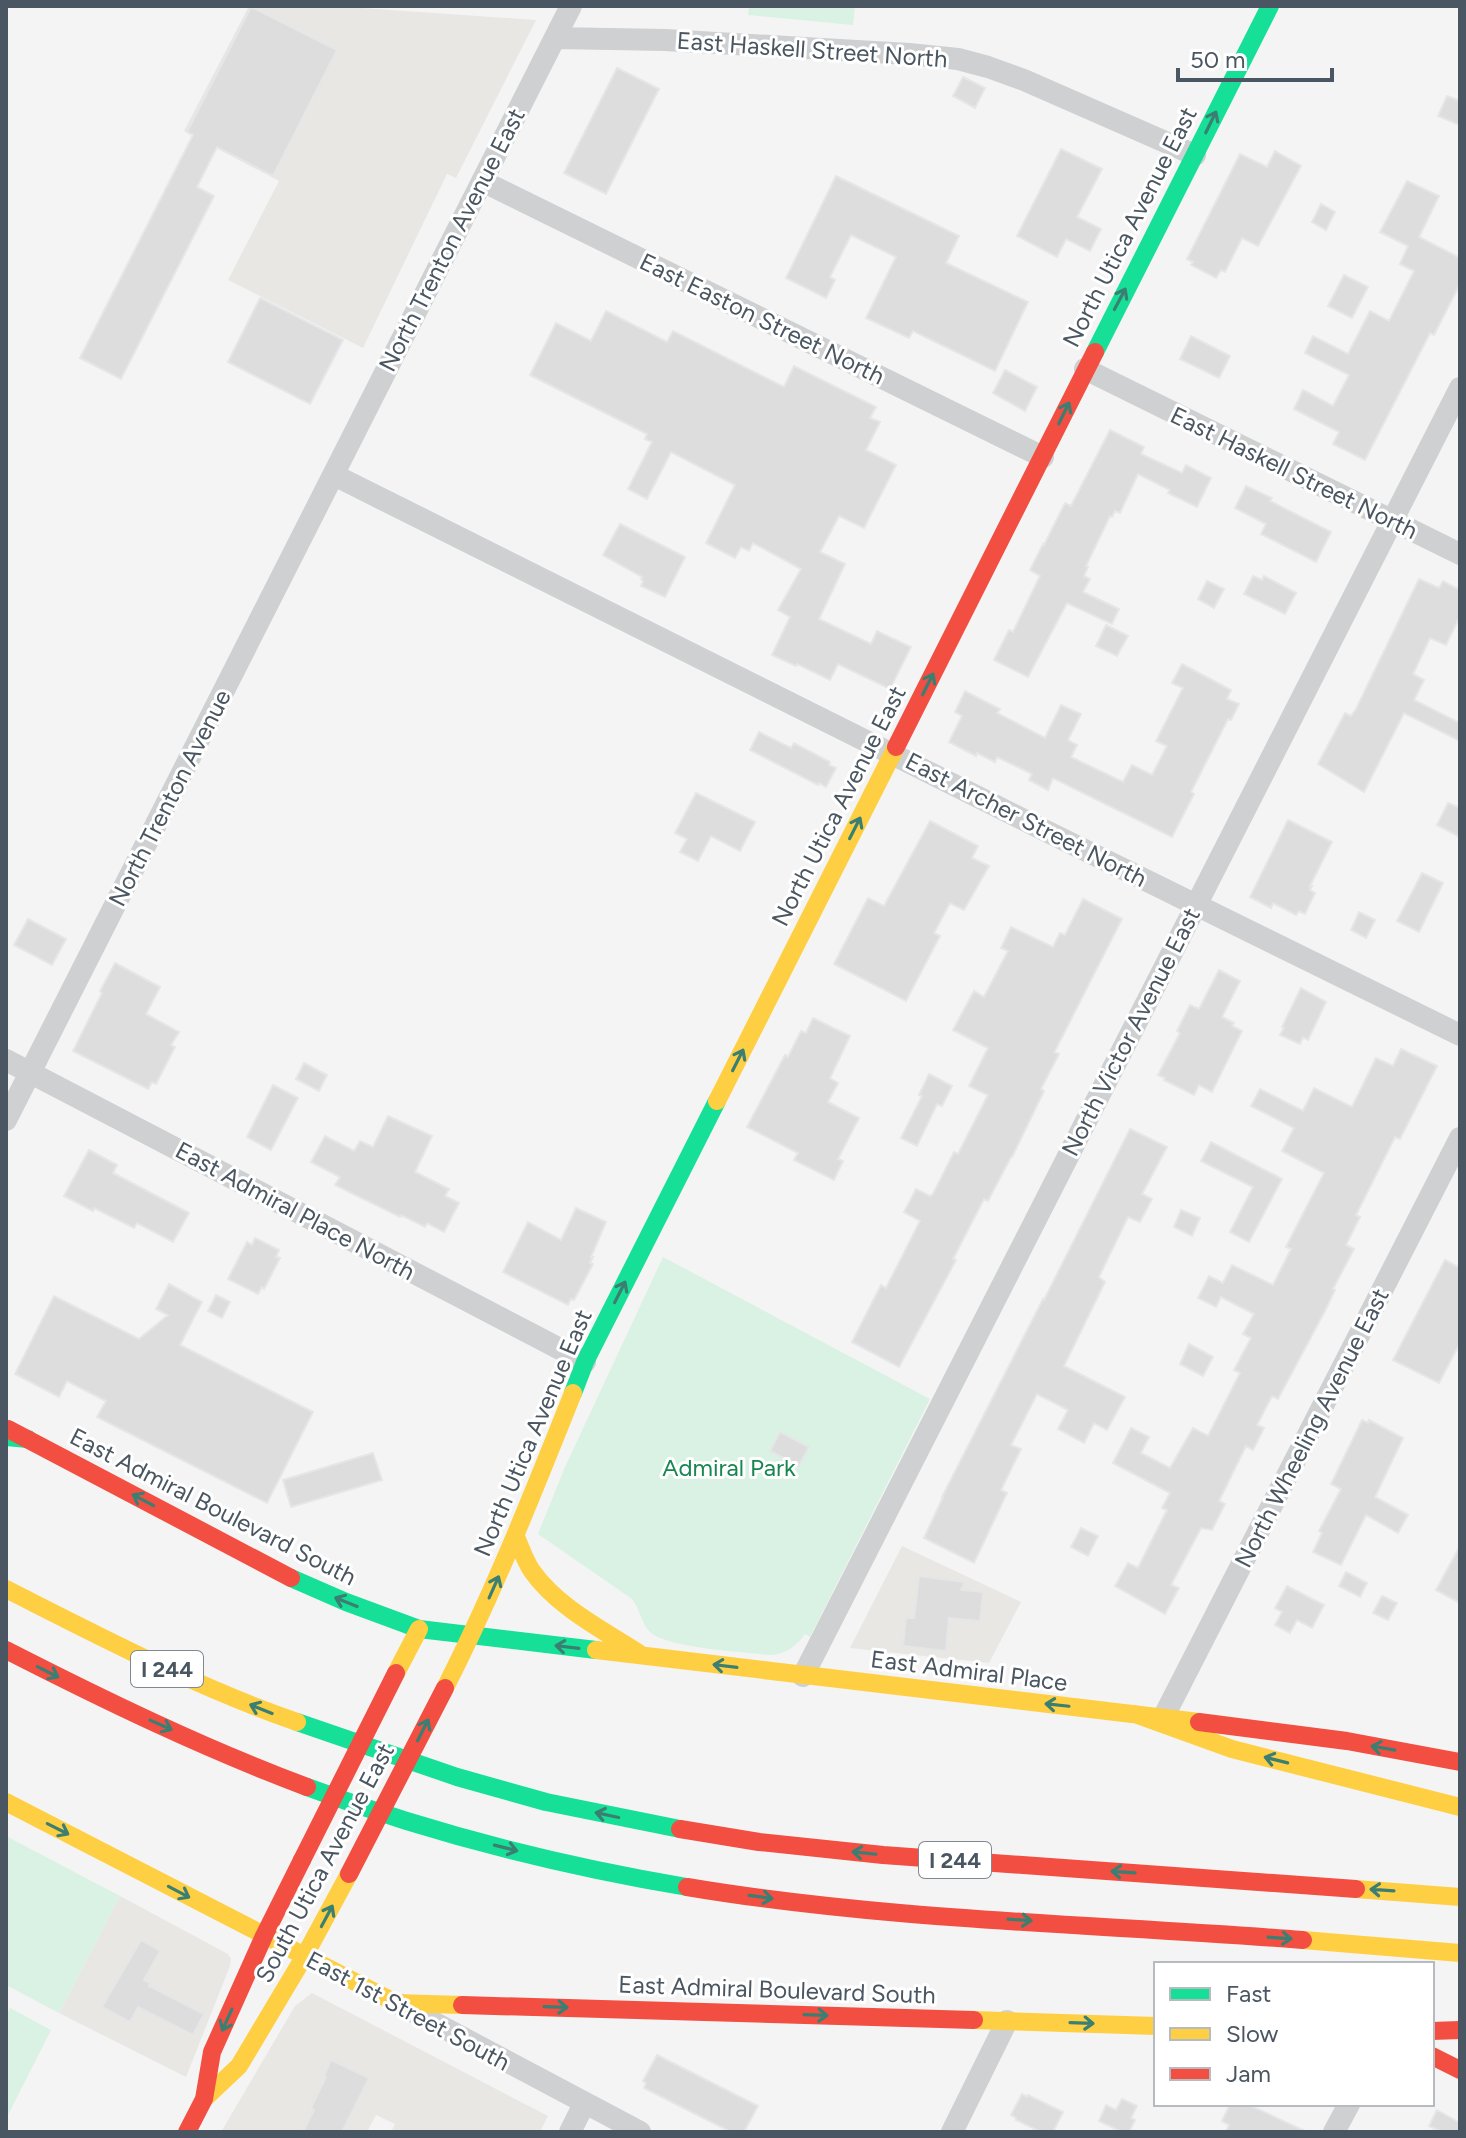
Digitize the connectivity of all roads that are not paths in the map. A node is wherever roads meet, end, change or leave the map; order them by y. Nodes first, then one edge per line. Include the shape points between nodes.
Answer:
1 (571, 6) edge
2 (1270, 6) edge
3 (555, 38) junction
4 (1195, 155) junction
5 (482, 181) junction
6 (1085, 369) junction
7 (1460, 388) edge
8 (1043, 457) junction
9 (334, 475) junction
10 (1391, 522) junction
11 (1460, 554) edge
12 (893, 753) junction
13 (1196, 905) junction
14 (1460, 1035) edge
15 (6, 1060) edge
16 (30, 1073) junction
17 (6, 1120) edge
18 (1460, 1138) edge
19 (585, 1362) junction
20 (6, 1428) edge
21 (6, 1437) edge
22 (28, 1439) junction
23 (516, 1537) junction
24 (6, 1589) edge
25 (419, 1629) junction
26 (471, 1637) junction
27 (6, 1650) edge
28 (645, 1657) junction
29 (803, 1676) junction
30 (1135, 1714) junction
31 (1163, 1718) junction
32 (1460, 1762) edge
33 (6, 1802) edge
34 (1460, 1807) edge
35 (1460, 1897) edge
36 (264, 1936) junction
37 (1460, 1953) edge
38 (304, 1957) junction
39 (396, 2003) junction
40 (1007, 2021) junction
41 (1154, 2026) edge
42 (1460, 2030) edge
43 (1434, 2031) edge
44 (1434, 2057) edge
45 (1460, 2070) edge
46 (204, 2099) junction
47 (584, 2104) junction
48 (1348, 2106) edge
49 (187, 2132) edge
50 (570, 2132) edge
51 (640, 2132) edge
52 (952, 2132) edge
53 (1334, 2132) edge

1 - 3 street, North Trenton Avenue East
4 -> 2 main road, North Utica Avenue East
3 - 4 street, East Haskell Street North via 958,59 1024,80
3 - 5 street, North Trenton Avenue East
6 -> 4 main road, North Utica Avenue East
5 - 8 street, East Easton Street North
5 - 9 street, North Trenton Avenue East
8 -> 6 main road, North Utica Avenue East
6 - 10 street, East Haskell Street North
7 - 10 street, North Victor Avenue East
12 -> 8 main road, North Utica Avenue East
9 - 12 street, East Archer Street North
9 - 16 street, North Trenton Avenue
10 - 11 street, East Haskell Street North
10 - 13 street, North Victor Avenue East
12 - 13 street, East Archer Street North
19 -> 12 main road, North Utica Avenue East
13 - 14 street, East Archer Street North
13 - 29 street, North Victor Avenue East
15 - 16 street, East Admiral Place North
16 - 17 street, North Trenton Avenue
16 - 19 street, East Admiral Place North
18 - 31 street, North Wheeling Avenue East
19 - 23 main road, North Utica Avenue East
20 - 22 main road, East Admiral Boulevard South
21 - 22 main road
25 -> 22 main road, East Admiral Boulevard South via 277,1572
26 -> 23 main road, North Utica Avenue East
23 - 28 main road via 534,1574 548,1588
35 -> 24 main road, I 244 via 883,1855 658,1826 457,1777 268,1712 154,1664
25 - 26 main road, East Admiral Boulevard South
25 - 36 main road, South Utica Avenue East, bridge
28 -> 26 main road, East Admiral Place
38 -> 26 main road, South Utica Avenue East, bridge
27 -> 37 main road, I 244 via 128,1710 315,1790 431,1829 643,1878 889,1912
29 -> 28 main road, East Admiral Place
30 -> 29 main road, East Admiral Place
30 - 31 main road, East Admiral Place
34 -> 30 main road via 1232,1749
32 -> 31 main road, East Admiral Place via 1347,1741
33 -> 36 main road, East 1st Street South
36 - 38 main road, East 1st Street South
36 -> 46 main road, South Utica Avenue East via 212,2052
38 - 39 main road, East 1st Street South
38 - 46 main road, South Utica Avenue East via 239,2066
39 -> 40 main road, East Admiral Boulevard South
39 - 47 street, East 1st Street South
40 -> 41 main road, East Admiral Boulevard South
40 - 52 street
42 - 43 main road
44 - 45 main road
46 - 49 main road, South Utica Avenue East
47 - 50 street
47 - 51 street, East 1st Street South
48 - 53 street

